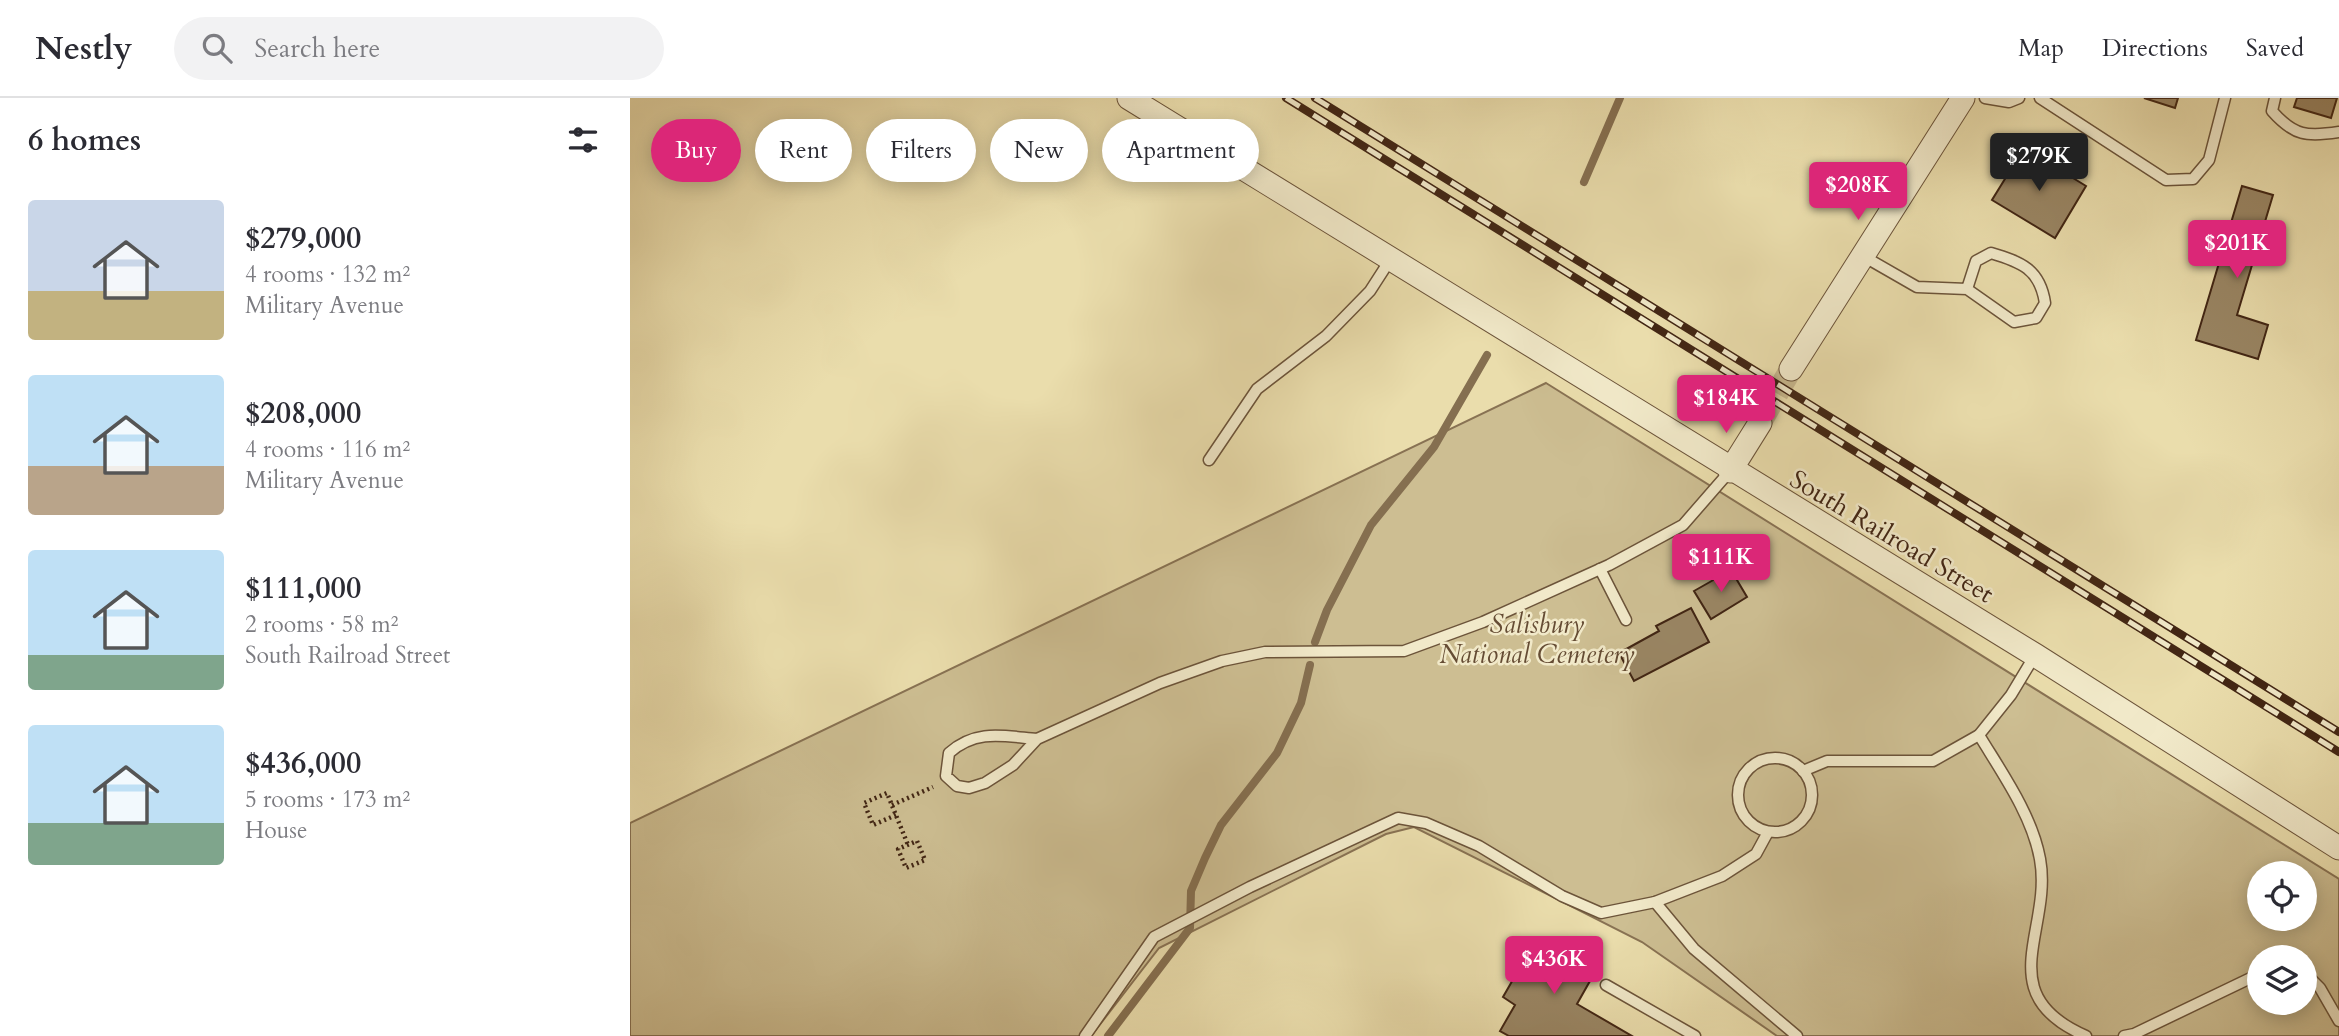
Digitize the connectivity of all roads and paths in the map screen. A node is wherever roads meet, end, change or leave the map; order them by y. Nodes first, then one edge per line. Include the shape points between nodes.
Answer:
1 (1129, 98) edge
2 (1963, 98) edge
3 (1985, 98) edge
4 (2019, 98) edge
5 (2040, 98) edge
6 (2225, 98) edge
7 (2275, 98) edge
8 (2339, 132) edge
9 (1863, 256) junction
10 (1390, 260) junction
11 (1967, 289) junction
12 (1791, 369) tunnel mouth
13 (1760, 423) tunnel mouth
14 (1209, 460) dead end
15 (1730, 471) junction
16 (1600, 569) junction
17 (1626, 620) dead end
18 (2035, 655) junction
19 (1979, 735) junction
20 (1037, 739) junction
21 (1802, 771) junction
22 (950, 779) junction
23 (892, 805) junction
24 (896, 815) junction
25 (1768, 832) junction
26 (908, 845) junction
27 (2339, 848) edge
28 (1655, 902) junction
29 (2247, 980) edge
30 (1606, 985) dead end
31 (2317, 985) edge
32 (2339, 1021) edge
33 (1085, 1036) edge
34 (1695, 1036) edge
35 (1797, 1036) edge
36 (2086, 1036) edge
37 (2123, 1036) edge

1 - 10 street, South Railroad Street
2 - 9 street
3 - 4 lane via 2009,102
5 - 6 lane via 2166,180 2193,179 2209,160
7 - 8 lane via 2272,111 2286,127 2310,136
9 - 11 lane via 1917,287
9 - 12 street
10 - 14 lane via 1370,291 1326,336 1257,389
10 - 15 street, South Railroad Street
11 - 11 lane via 2014,322 2036,318 2045,303 2042,284 2020,262 1991,253 1976,261
13 - 15 street
15 - 16 lane via 1683,526
15 - 18 street, South Railroad Street
16 - 17 lane
16 - 20 lane via 1483,622 1404,651 1265,652 1222,661 1172,678
18 - 19 lane
18 - 27 street, South Railroad Street
19 - 21 lane via 1933,761 1827,761
19 - 36 lane via 2008,784 2040,857 2043,884 2030,967 2035,990 2047,1010 2067,1028
20 - 22 lane via 1013,765 985,783 969,788
20 - 22 lane via 987,734 967,740 949,753 946,776
21 - 25 lane via 1811,791 1807,813 1791,829
21 - 25 lane via 1793,762 1768,758 1755,763 1740,783 1737,796 1746,819
22 - 23 path
23 - 24 path
23 - 24 path via 887,793 864,803 873,825
24 - 26 path
25 - 28 lane via 1756,854 1722,876
26 - 26 path via 898,849 906,868 925,860 917,841
28 - 33 lane via 1601,913 1562,896 1479,846 1426,823 1398,818 1154,937
28 - 35 lane via 1694,949
29 - 37 lane
30 - 34 lane
31 - 32 lane

